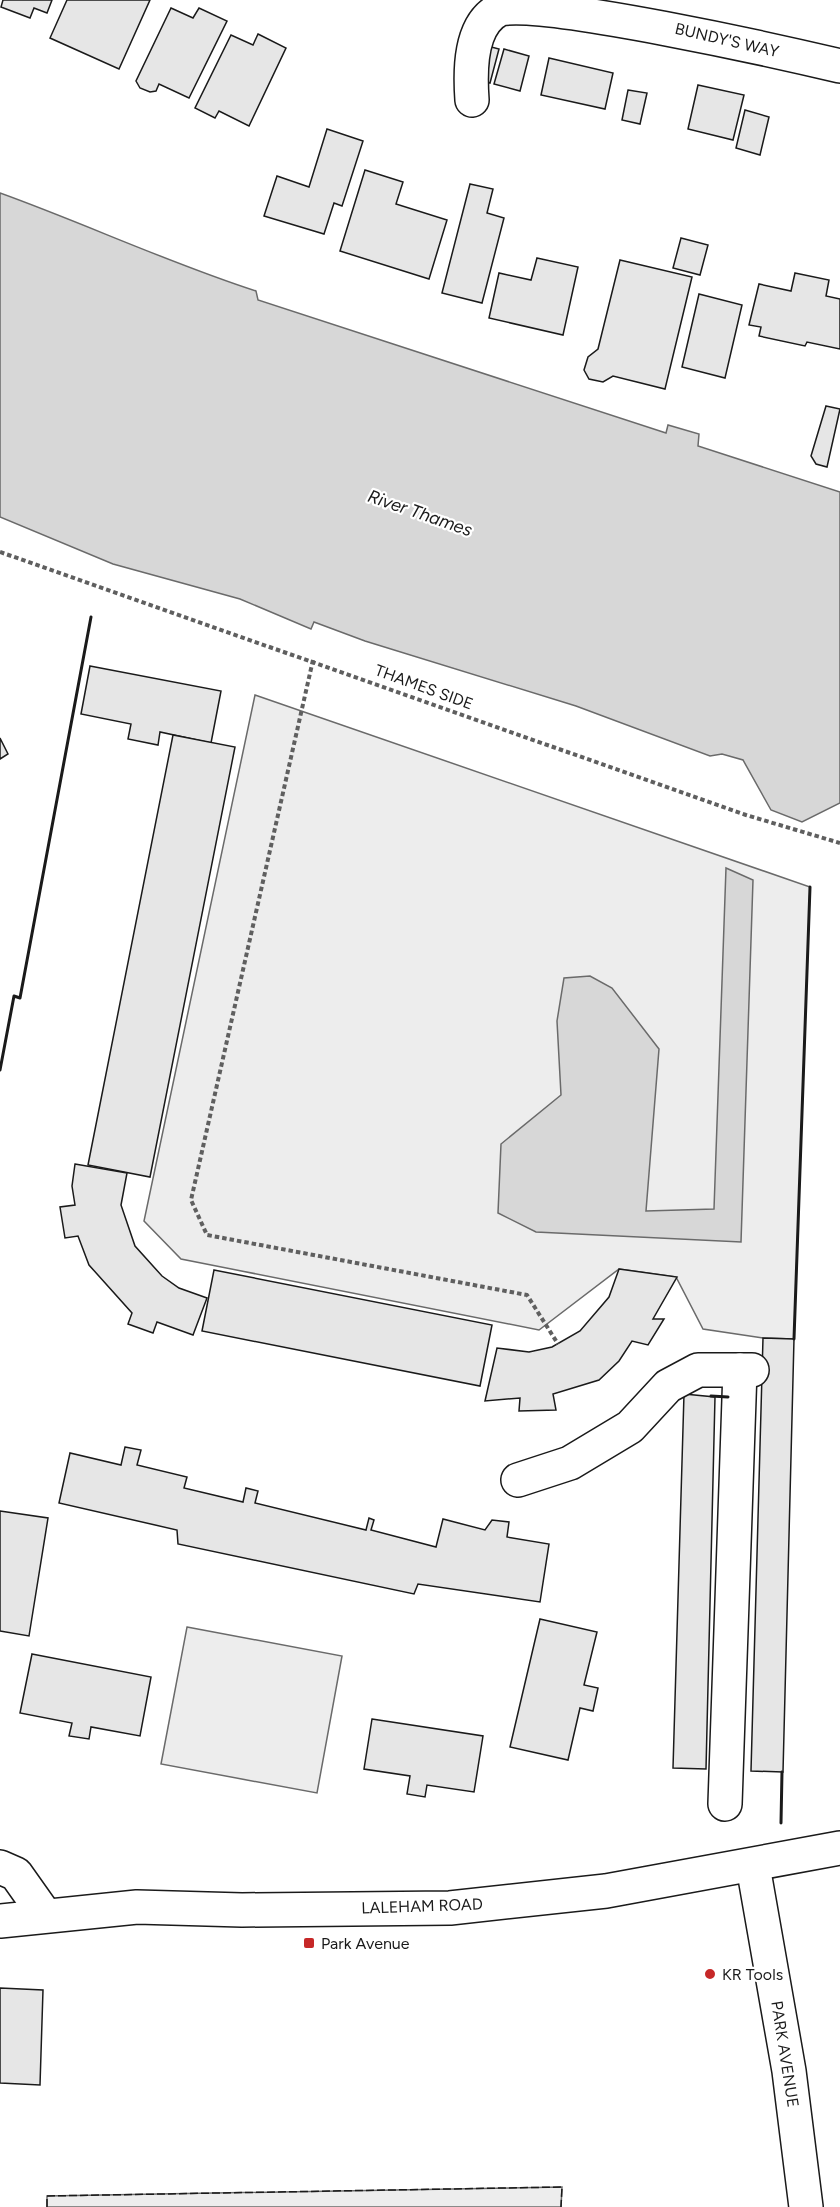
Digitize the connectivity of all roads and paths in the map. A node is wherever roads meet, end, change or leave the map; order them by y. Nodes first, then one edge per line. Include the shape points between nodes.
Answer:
1 (840, 66) edge
2 (472, 100) dead end
3 (0, 552) edge
4 (313, 660) junction
5 (840, 843) edge
6 (558, 1344) dead end
7 (518, 1480) dead end
8 (725, 1804) dead end
9 (840, 1848) edge
10 (753, 1866) junction
11 (0, 1867) edge
12 (45, 1915) junction
13 (0, 1922) edge
14 (806, 2207) edge

1 - 2 main road, BUNDY'S WAY via 614,14 530,3 498,10 487,19 477,37 470,79
3 - 4 path, THAMES SIDE
4 - 5 path, THAMES SIDE via 746,815
4 - 6 path via 191,1200 207,1235 527,1295
7 - 8 main road via 570,1462 630,1426 668,1386 698,1370 746,1370
9 - 10 main road, LALEHAM ROAD
10 - 12 main road, LALEHAM ROAD via 606,1891 450,1908 138,1907
10 - 14 main road, PARK AVENUE via 789,2071
11 - 12 main road via 16,1874
12 - 13 main road, LALEHAM ROAD

